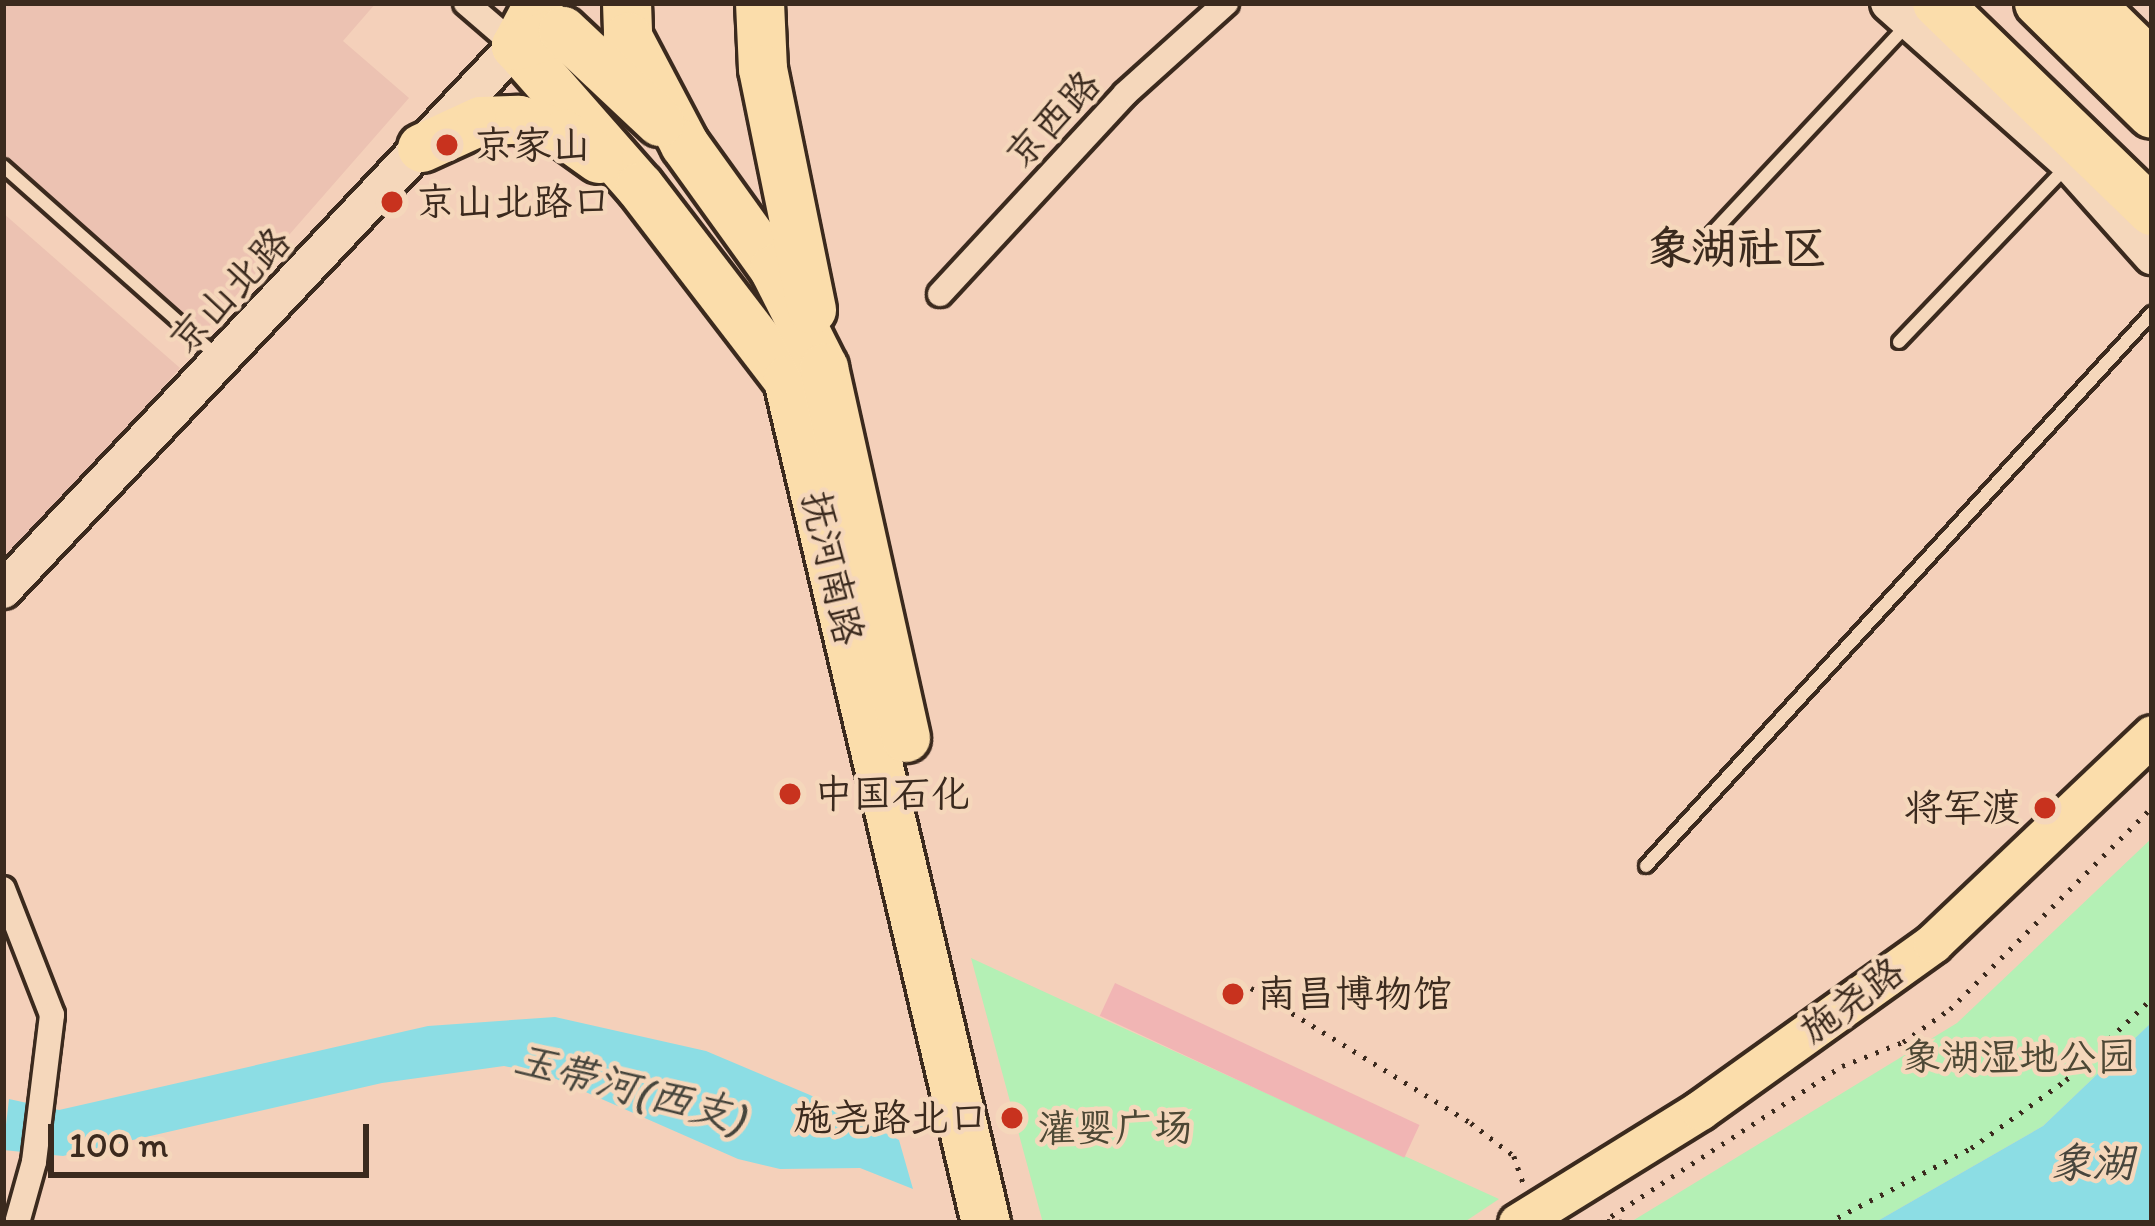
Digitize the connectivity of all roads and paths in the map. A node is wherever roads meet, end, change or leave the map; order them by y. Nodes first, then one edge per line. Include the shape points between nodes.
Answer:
1 (466, 3) edge
2 (539, 3) edge
3 (559, 3) edge
4 (627, 3) edge
5 (760, 3) edge
6 (1226, 3) edge
7 (1982, 3) edge
8 (2038, 3) edge
9 (2089, 3) edge
10 (2109, 3) edge
11 (1912, 9) edge
12 (2152, 44) edge
13 (517, 46) junction
14 (2152, 65) edge
15 (2152, 114) edge
16 (685, 146) junction
17 (422, 148) junction
18 (2069, 164) junction
19 (3, 166) edge
20 (2152, 169) edge
21 (640, 187) junction
22 (2152, 211) edge
23 (1702, 244) dead end
24 (2152, 256) edge
25 (940, 294) dead end
26 (2152, 314) edge
27 (1899, 342) dead end
28 (222, 361) junction
29 (824, 368) junction
30 (3, 590) edge
31 (2152, 735) edge
32 (2152, 765) edge
33 (2152, 807) edge
34 (1646, 866) dead end
35 (3, 889) edge
36 (1251, 988) dead end
37 (2152, 998) edge
38 (1534, 1216) edge
39 (1604, 1222) edge
40 (17, 1223) edge
41 (986, 1223) edge
42 (1014, 1223) edge
43 (1650, 1223) edge
44 (1827, 1223) edge

1 - 13 street
2 - 13 highway
3 - 13 highway
4 - 16 highway, 抚河南路 via 628,37
5 - 29 highway via 763,69
6 - 25 street, 京西路 via 1125,94
7 - 20 highway
8 - 15 highway
9 - 14 highway
10 - 12 street
11 - 18 street
11 - 22 highway
11 - 23 lane
13 - 16 highway via 563,32
13 - 17 street, 京山北路
13 - 21 highway, 抚河南路
16 - 29 highway, 抚河南路 via 774,269
17 - 21 highway via 481,121 519,120 564,134
17 - 28 street, 京山北路
18 - 24 street
18 - 27 lane
19 - 28 lane
21 - 41 highway, 抚河南路 via 788,380
26 - 34 lane
28 - 30 street, 京山北路
29 - 42 highway, 抚河南路
31 - 38 main road, 施尧路 via 1933,943 1700,1110
32 - 38 main road, 施尧路 via 1949,957 1715,1123
33 - 39 path via 1949,1009 1903,1042 1842,1066
35 - 40 street via 52,1015 46,1091
36 - 38 path via 1514,1156
37 - 44 path via 2066,1081 1990,1134
39 - 43 path

